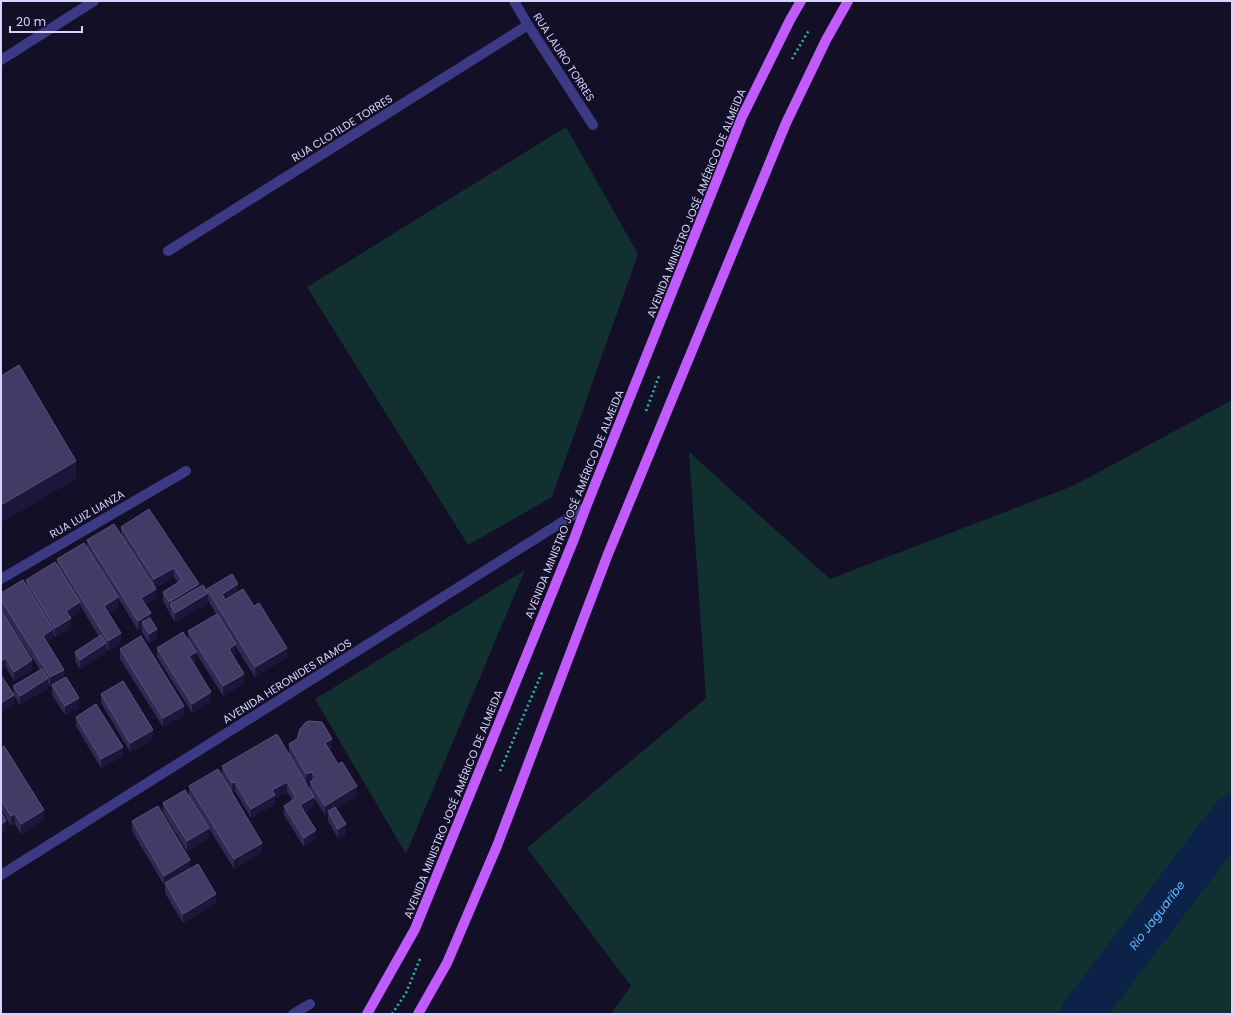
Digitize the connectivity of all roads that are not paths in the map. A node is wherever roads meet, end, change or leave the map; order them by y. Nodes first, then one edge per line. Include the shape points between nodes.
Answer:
1 (94, 1) edge
2 (514, 1) edge
3 (801, 1) edge
4 (848, 1) edge
5 (528, 25) junction
6 (1, 60) edge
7 (593, 125) dead end
8 (168, 252) dead end
9 (186, 471) dead end
10 (586, 507) junction
11 (1, 579) edge
12 (1, 875) edge
13 (310, 1004) dead end
14 (293, 1014) edge
15 (367, 1014) edge
16 (418, 1014) edge

1 - 6 street
2 - 5 street, RUA LAURO TORRES
3 - 10 main road, AVENIDA MINISTRO JOSÉ AMÉRICO DE ALMEIDA via 742,117
4 - 16 main road via 786,123 608,554 497,846 447,963
5 - 7 street, RUA LAURO TORRES
5 - 8 street, RUA CLOTILDE TORRES
9 - 11 street, RUA LUIZ LIANZA
10 - 12 street, AVENIDA HERONIDES RAMOS
10 - 15 main road, AVENIDA MINISTRO JOSÉ AMÉRICO DE ALMEIDA via 415,928
13 - 14 street

